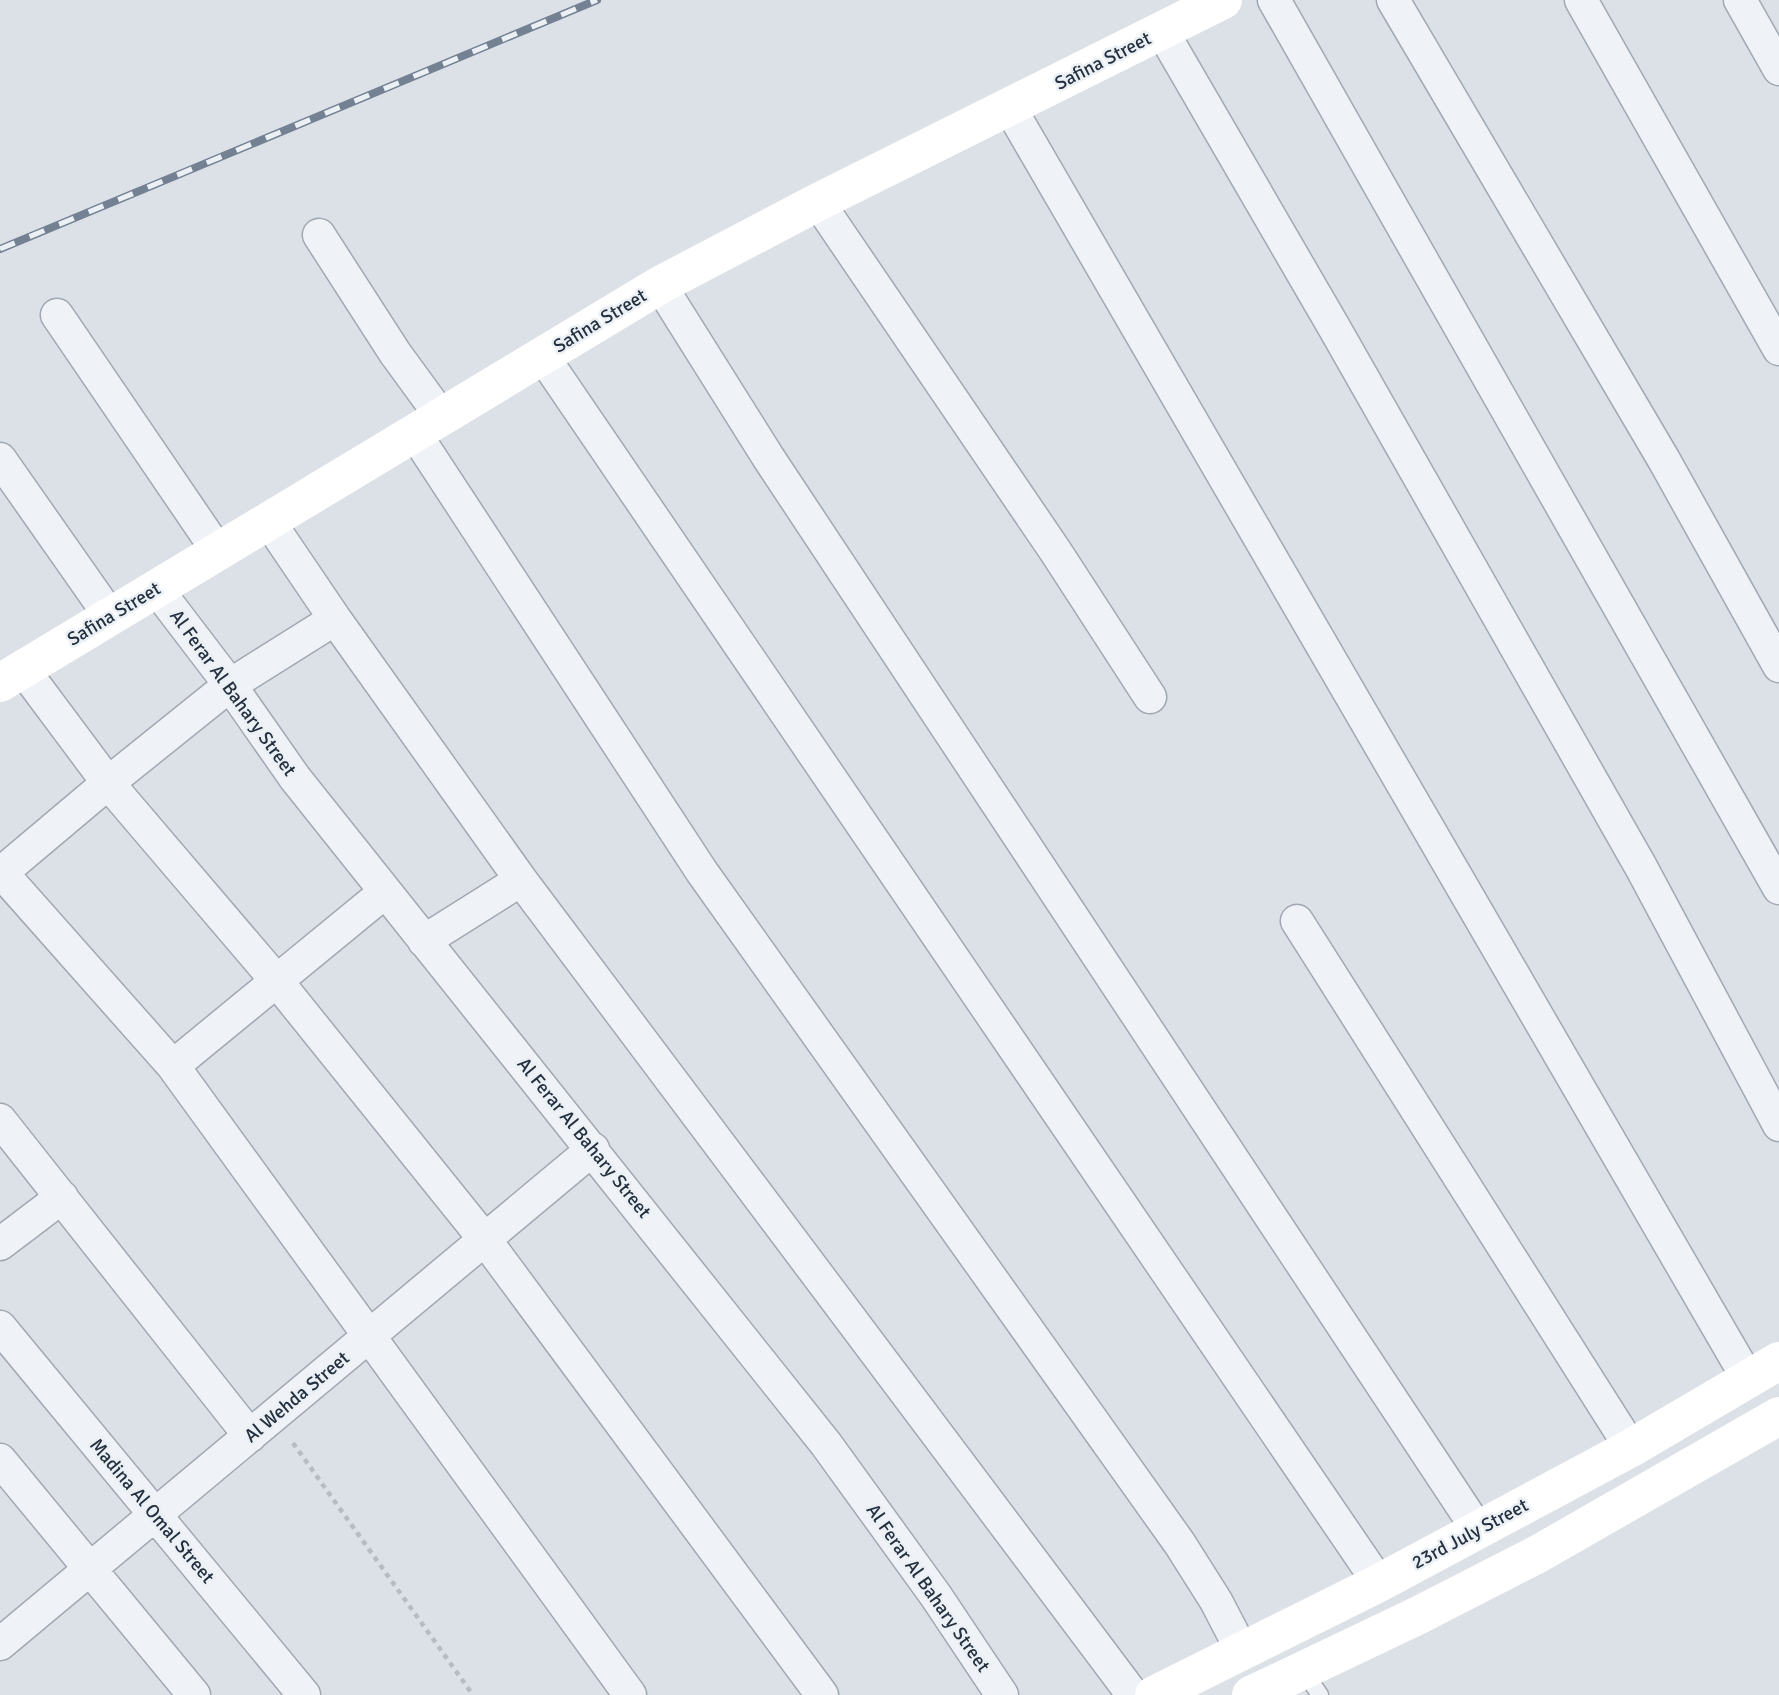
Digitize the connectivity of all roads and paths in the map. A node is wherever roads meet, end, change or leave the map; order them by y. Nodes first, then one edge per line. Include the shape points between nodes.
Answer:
1 (1223, 0) edge
2 (1274, 0) edge
3 (1392, 0) edge
4 (1581, 0) edge
5 (1740, 0) edge
6 (1162, 31) junction
7 (1779, 69) edge
8 (1010, 108) junction
9 (818, 202) junction
10 (319, 235) dead end
11 (660, 285) junction
12 (57, 315) dead end
13 (1779, 349) edge
14 (542, 355) junction
15 (428, 424) junction
16 (0, 459) edge
17 (268, 520) junction
18 (217, 551) junction
19 (156, 588) junction
20 (110, 616) junction
21 (335, 619) junction
22 (1779, 666) edge
23 (12, 676) edge
24 (230, 685) junction
25 (1150, 697) dead end
26 (108, 783) junction
27 (1, 873) edge
28 (521, 880) junction
29 (1779, 888) edge
30 (385, 892) junction
31 (1297, 920) dead end
32 (424, 941) junction
33 (276, 980) junction
34 (173, 1066) junction
35 (0, 1120) edge
36 (1779, 1125) edge
37 (593, 1149) junction
38 (62, 1197) junction
39 (486, 1241) junction
40 (0, 1244) edge
41 (0, 1327) edge
42 (370, 1337) junction
43 (1764, 1370) edge
44 (274, 1416) junction
45 (1779, 1416) edge
46 (250, 1436) junction
47 (1630, 1448) junction
48 (0, 1460) edge
49 (156, 1515) junction
50 (1478, 1530) junction
51 (90, 1569) junction
52 (1379, 1583) junction
53 (0, 1644) edge
54 (1242, 1651) junction
55 (1311, 1682) edge
56 (194, 1695) edge
57 (304, 1695) edge
58 (473, 1695) edge
59 (629, 1695) edge
60 (822, 1695) edge
61 (1002, 1695) edge
62 (1133, 1695) edge
63 (1154, 1695) edge
64 (1251, 1695) edge

1 - 6 street, Safina Street
2 - 29 street
3 - 22 street via 1664,460
4 - 13 street
5 - 7 street
6 - 8 street, Safina Street
6 - 36 street via 1641,867
8 - 9 street, Safina Street
8 - 43 street
9 - 11 street, Safina Street
9 - 25 street
10 - 15 street via 395,353
11 - 14 street, Safina Street
11 - 50 street via 768,457
12 - 18 street
14 - 15 street, Safina Street
14 - 52 street
15 - 17 street, Safina Street
15 - 54 street via 702,872 1180,1544
16 - 20 street
17 - 18 street, Safina Street
17 - 21 street
18 - 19 street, Safina Street
19 - 20 street, Safina Street
19 - 24 street, Al Ferar Al Bahary Street
20 - 23 street, Safina Street
21 - 24 street
21 - 28 street
23 - 26 street
24 - 26 street
24 - 30 street, Al Ferar Al Bahary Street via 295,778
26 - 27 street
26 - 33 street
27 - 34 street
28 - 32 street
28 - 62 street
30 - 32 street, Al Ferar Al Bahary Street
30 - 33 street
31 - 47 street
32 - 37 street, Al Ferar Al Bahary Street
33 - 34 street
33 - 39 street
34 - 42 street
35 - 38 street
37 - 39 street, Al Wehda Street
37 - 61 street, Al Ferar Al Bahary Street via 826,1444
38 - 40 street
38 - 46 street
39 - 42 street, Al Wehda Street
39 - 60 street
41 - 49 street, Madina Al Omal Street
42 - 44 street, Al Wehda Street
42 - 59 street
43 - 47 street, 23rd July Street
44 - 46 street, Al Wehda Street
44 - 58 path
45 - 55 street via 1538,1554 1417,1616
46 - 49 street, Al Wehda Street
47 - 50 street, 23rd July Street
48 - 51 street
49 - 51 street, Al Wehda Street
49 - 57 street, Madina Al Omal Street
50 - 52 street, 23rd July Street
51 - 53 street, Al Wehda Street
51 - 56 street
52 - 54 street, 23rd July Street
54 - 63 street, 23rd July Street
55 - 64 street

